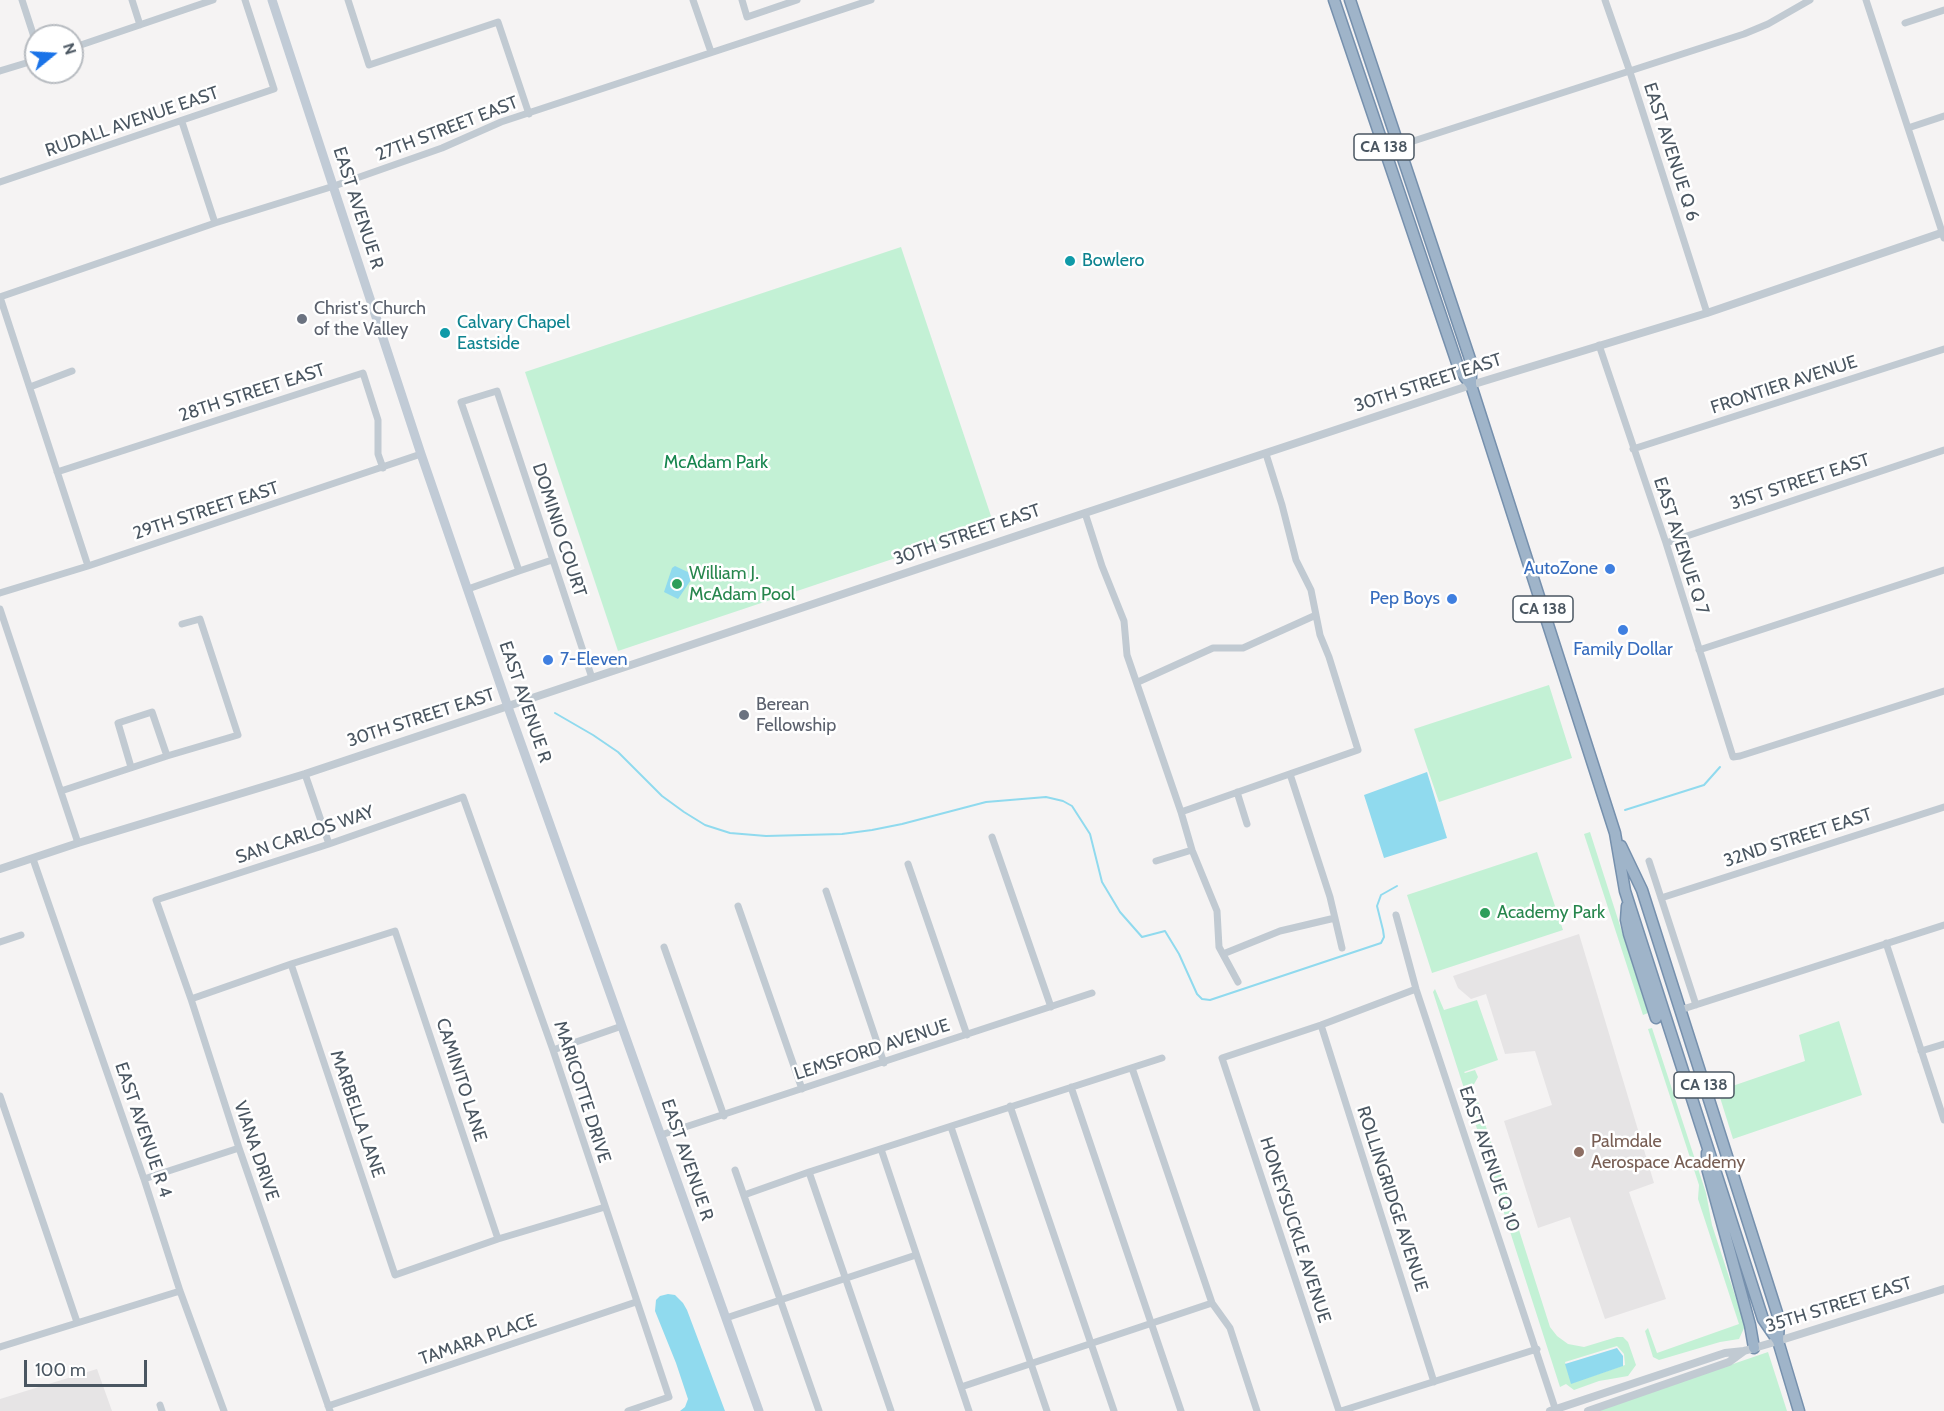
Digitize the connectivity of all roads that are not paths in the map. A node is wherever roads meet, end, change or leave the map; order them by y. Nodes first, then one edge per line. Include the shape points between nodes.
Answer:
1 (22, 0) edge
2 (132, 0) edge
3 (213, 0) edge
4 (245, 0) edge
5 (272, 0) edge
6 (348, 0) edge
7 (693, 0) edge
8 (742, 0) edge
9 (797, 0) edge
10 (871, 0) edge
11 (1334, 0) edge
12 (1350, 0) edge
13 (1605, 0) edge
14 (1810, 0) edge
15 (1866, 0) edge
16 (1944, 10) edge
17 (1905, 23) dead end
18 (30, 24) edge
19 (140, 26) junction
20 (84, 44) edge
21 (711, 52) junction
22 (24, 64) edge
23 (1629, 69) junction
24 (0, 71) edge
25 (529, 114) junction
26 (1944, 116) edge
27 (182, 122) junction
28 (1908, 128) junction
29 (1398, 146) junction
30 (0, 182) edge
31 (334, 186) junction
32 (215, 223) junction
33 (1943, 234) edge
34 (0, 297) edge
35 (1707, 313) junction
36 (1599, 345) junction
37 (1944, 349) edge
38 (72, 371) dead end
39 (1471, 386) junction
40 (30, 387) junction
41 (1633, 449) junction
42 (1944, 450) edge
43 (421, 454) junction
44 (1266, 454) junction
45 (382, 468) junction
46 (57, 472) junction
47 (1086, 513) junction
48 (1666, 543) junction
49 (552, 560) junction
50 (88, 566) junction
51 (1944, 570) edge
52 (519, 571) junction
53 (468, 589) junction
54 (0, 593) edge
55 (0, 609) edge
56 (1316, 615) junction
57 (182, 624) dead end
58 (1699, 650) junction
59 (592, 678) junction
60 (1138, 682) junction
61 (1944, 691) edge
62 (508, 707) junction
63 (167, 756) junction
64 (131, 767) junction
65 (305, 774) junction
66 (1290, 774) junction
67 (61, 791) junction
68 (1237, 792) junction
69 (463, 797) joint
70 (1944, 807) edge
71 (1181, 812) junction
72 (1247, 825) dead end
73 (1615, 833) junction
74 (992, 837) dead end
75 (78, 843) junction
76 (328, 844) junction
77 (1192, 850) junction
78 (33, 859) junction
79 (1156, 861) dead end
80 (1649, 861) dead end
81 (908, 864) dead end
82 (0, 870) edge
83 (826, 891) dead end
84 (1627, 897) junction
85 (1661, 898) junction
86 (156, 900) joint
87 (738, 906) dead end
88 (1396, 915) dead end
89 (1335, 918) junction
90 (1944, 924) edge
91 (21, 935) dead end
92 (0, 942) edge
93 (1886, 943) junction
94 (664, 947) dead end
95 (1342, 948) dead end
96 (1223, 954) junction
97 (291, 964) junction
98 (1238, 982) dead end
99 (1416, 989) junction
100 (1092, 993) dead end
101 (191, 999) junction
102 (1696, 1005) junction
103 (1051, 1007) junction
104 (1680, 1010) junction
105 (1656, 1018) dead end
106 (1321, 1025) junction
107 (622, 1026) junction
108 (967, 1035) junction
109 (1944, 1044) edge
110 (553, 1050) junction
111 (1921, 1051) junction
112 (1162, 1058) dead end
113 (884, 1063) junction
114 (1132, 1068) junction
115 (1071, 1088) junction
116 (802, 1089) junction
117 (0, 1096) edge
118 (1010, 1106) junction
119 (723, 1116) junction
120 (1944, 1120) edge
121 (951, 1127) junction
122 (661, 1136) junction
123 (1708, 1147) junction
124 (238, 1148) junction
125 (881, 1149) junction
126 (735, 1170) dead end
127 (809, 1172) junction
128 (144, 1179) junction
129 (744, 1196) junction
130 (604, 1207) junction
131 (498, 1239) junction
132 (916, 1255) junction
133 (846, 1279) junction
134 (1944, 1289) edge
135 (180, 1291) junction
136 (780, 1301) junction
137 (636, 1302) junction
138 (1212, 1303) junction
139 (726, 1318) junction
140 (77, 1322) junction
141 (1151, 1323) junction
142 (1778, 1341) junction
143 (1092, 1343) junction
144 (0, 1347) edge
145 (1537, 1349) junction
146 (1749, 1349) junction
147 (1031, 1364) junction
148 (1648, 1378) junction
149 (1434, 1382) junction
150 (961, 1387) junction
151 (329, 1409) edge
152 (1554, 1410) edge
153 (224, 1411) edge
154 (628, 1411) edge
155 (759, 1411) edge
156 (819, 1411) edge
157 (891, 1411) edge
158 (969, 1411) edge
159 (1047, 1411) edge
160 (1114, 1411) edge
161 (1181, 1411) edge
162 (1257, 1411) edge
163 (1340, 1411) edge
164 (1589, 1411) edge
165 (1800, 1411) edge

1 - 18 street
2 - 19 street
3 - 19 street
4 - 27 street, RUDALL AVENUE EAST via 274,89
5 - 31 main road, EAST AVENUE R
6 - 25 street via 369,65 498,22
7 - 21 street
8 - 9 street via 747,17
10 - 21 street, 27TH STREET EAST
11 - 39 highway, CA 138 via 1458,369
12 - 29 highway, CA 138
13 - 23 street, EAST AVENUE Q 6
14 - 23 street via 1768,24
15 - 28 street
16 - 17 street
19 - 20 street
21 - 25 street, 27TH STREET EAST
22 - 24 street
23 - 29 street
23 - 35 street, EAST AVENUE Q 6
25 - 31 street, 27TH STREET EAST
26 - 28 street
27 - 30 street, RUDALL AVENUE EAST
27 - 32 street
28 - 33 street
29 - 39 highway, CA 138 via 1470,362
31 - 32 street, 27TH STREET EAST
31 - 43 main road, EAST AVENUE R
32 - 34 street, 27TH STREET EAST
33 - 35 street, 30TH STREET EAST
34 - 40 street
35 - 36 street, 30TH STREET EAST
36 - 39 street, 30TH STREET EAST
36 - 41 street, EAST AVENUE Q 7
37 - 41 street, FRONTIER AVENUE
38 - 40 street
39 - 44 street, 30TH STREET EAST
39 - 73 highway, CA 138
40 - 46 street
41 - 48 street, EAST AVENUE Q 7
42 - 48 street, 31ST STREET EAST
43 - 45 street, 29TH STREET EAST
43 - 53 main road, EAST AVENUE R
44 - 47 street, 30TH STREET EAST
44 - 56 street
45 - 46 street, 28TH STREET EAST via 378,420 363,373
45 - 50 street, 29TH STREET EAST
46 - 50 street
47 - 59 street, 30TH STREET EAST
47 - 60 street via 1124,621 1127,655
48 - 58 street, EAST AVENUE Q 7
49 - 52 street
49 - 52 street, DOMINIO COURT via 497,391 461,402
49 - 59 street, DOMINIO COURT
50 - 54 street, 29TH STREET EAST
51 - 58 street
52 - 53 street
53 - 62 main road, EAST AVENUE R
55 - 67 street
56 - 60 street via 1243,648 1213,648
56 - 66 street via 1358,750
57 - 63 street via 200,619 238,735
58 - 61 street, EAST AVENUE Q 7 via 1733,757
59 - 62 street, 30TH STREET EAST
60 - 71 street
62 - 65 street, 30TH STREET EAST
62 - 107 main road, EAST AVENUE R
63 - 64 street
63 - 64 street via 152,712 118,723
64 - 67 street
65 - 75 street, 30TH STREET EAST
65 - 76 street
66 - 68 street
66 - 89 street
67 - 75 street
68 - 71 street
68 - 72 street
69 - 76 street, SAN CARLOS WAY
69 - 110 street, MARICOTTE DRIVE
70 - 85 street, 32ND STREET EAST
71 - 77 street
73 - 84 highway
73 - 104 highway, CA 138 via 1642,890
74 - 103 street
75 - 78 street, 30TH STREET EAST
76 - 86 street, SAN CARLOS WAY
77 - 79 street
77 - 96 street via 1217,911
78 - 82 street, 30TH STREET EAST
78 - 128 street, EAST AVENUE R 4
80 - 85 street
81 - 108 street
83 - 113 street
84 - 105 highway via 1629,934
84 - 123 highway
85 - 102 street
86 - 101 street, VIANA DRIVE
87 - 116 street
88 - 99 street, EAST AVENUE Q 10
89 - 95 street
89 - 96 street via 1280,931
90 - 93 street
91 - 92 street
93 - 102 street
93 - 111 street
94 - 119 street
96 - 98 street
97 - 101 street
97 - 131 street, CAMINITO LANE via 395,931
97 - 131 street, MARBELLA LANE via 395,1275
99 - 106 street
99 - 145 street, EAST AVENUE Q 10
100 - 103 street, LEMSFORD AVENUE
101 - 124 street, VIANA DRIVE
102 - 104 street
103 - 108 street, LEMSFORD AVENUE
104 - 142 highway, CA 138 via 1779,1319
106 - 149 street, ROLLINGRIDGE AVENUE
106 - 163 street, HONEYSUCKLE AVENUE via 1222,1058
107 - 110 street
107 - 122 main road, EAST AVENUE R
108 - 113 street, LEMSFORD AVENUE
109 - 111 street
110 - 130 street, MARICOTTE DRIVE
111 - 120 street
112 - 114 street
113 - 116 street, LEMSFORD AVENUE
114 - 115 street
114 - 138 street
115 - 118 street
115 - 141 street
116 - 119 street, LEMSFORD AVENUE
117 - 140 street
118 - 121 street
118 - 143 street
119 - 122 street, LEMSFORD AVENUE
121 - 125 street
121 - 147 street
122 - 139 main road, EAST AVENUE R
123 - 142 highway via 1763,1319
123 - 146 highway via 1707,1168 1750,1324
124 - 128 street
124 - 151 street, VIANA DRIVE
125 - 127 street
125 - 132 street
126 - 129 street
127 - 129 street
127 - 133 street
128 - 135 street, EAST AVENUE R 4
129 - 136 street
130 - 131 street
130 - 137 street, MARICOTTE DRIVE
132 - 133 street
132 - 150 street
133 - 136 street
133 - 157 street
134 - 142 street, 35TH STREET EAST
135 - 140 street
135 - 153 street, EAST AVENUE R 4
136 - 139 street
136 - 156 street
137 - 151 street, TAMARA PLACE
137 - 154 street, MARICOTTE DRIVE via 669,1397
138 - 141 street
138 - 162 street via 1230,1328
139 - 155 main road, EAST AVENUE R
140 - 144 street
141 - 143 street
141 - 161 street
142 - 146 street, 35TH STREET EAST
142 - 165 highway, CA 138
143 - 147 street
143 - 160 street
145 - 149 street
145 - 152 street, EAST AVENUE Q 10
146 - 148 street, 35TH STREET EAST
146 - 164 street, 35TH STREET EAST via 1729,1362
147 - 150 street
147 - 159 street
148 - 152 street, 35TH STREET EAST
148 - 164 street via 1646,1386 1596,1404
149 - 163 street
150 - 158 street

